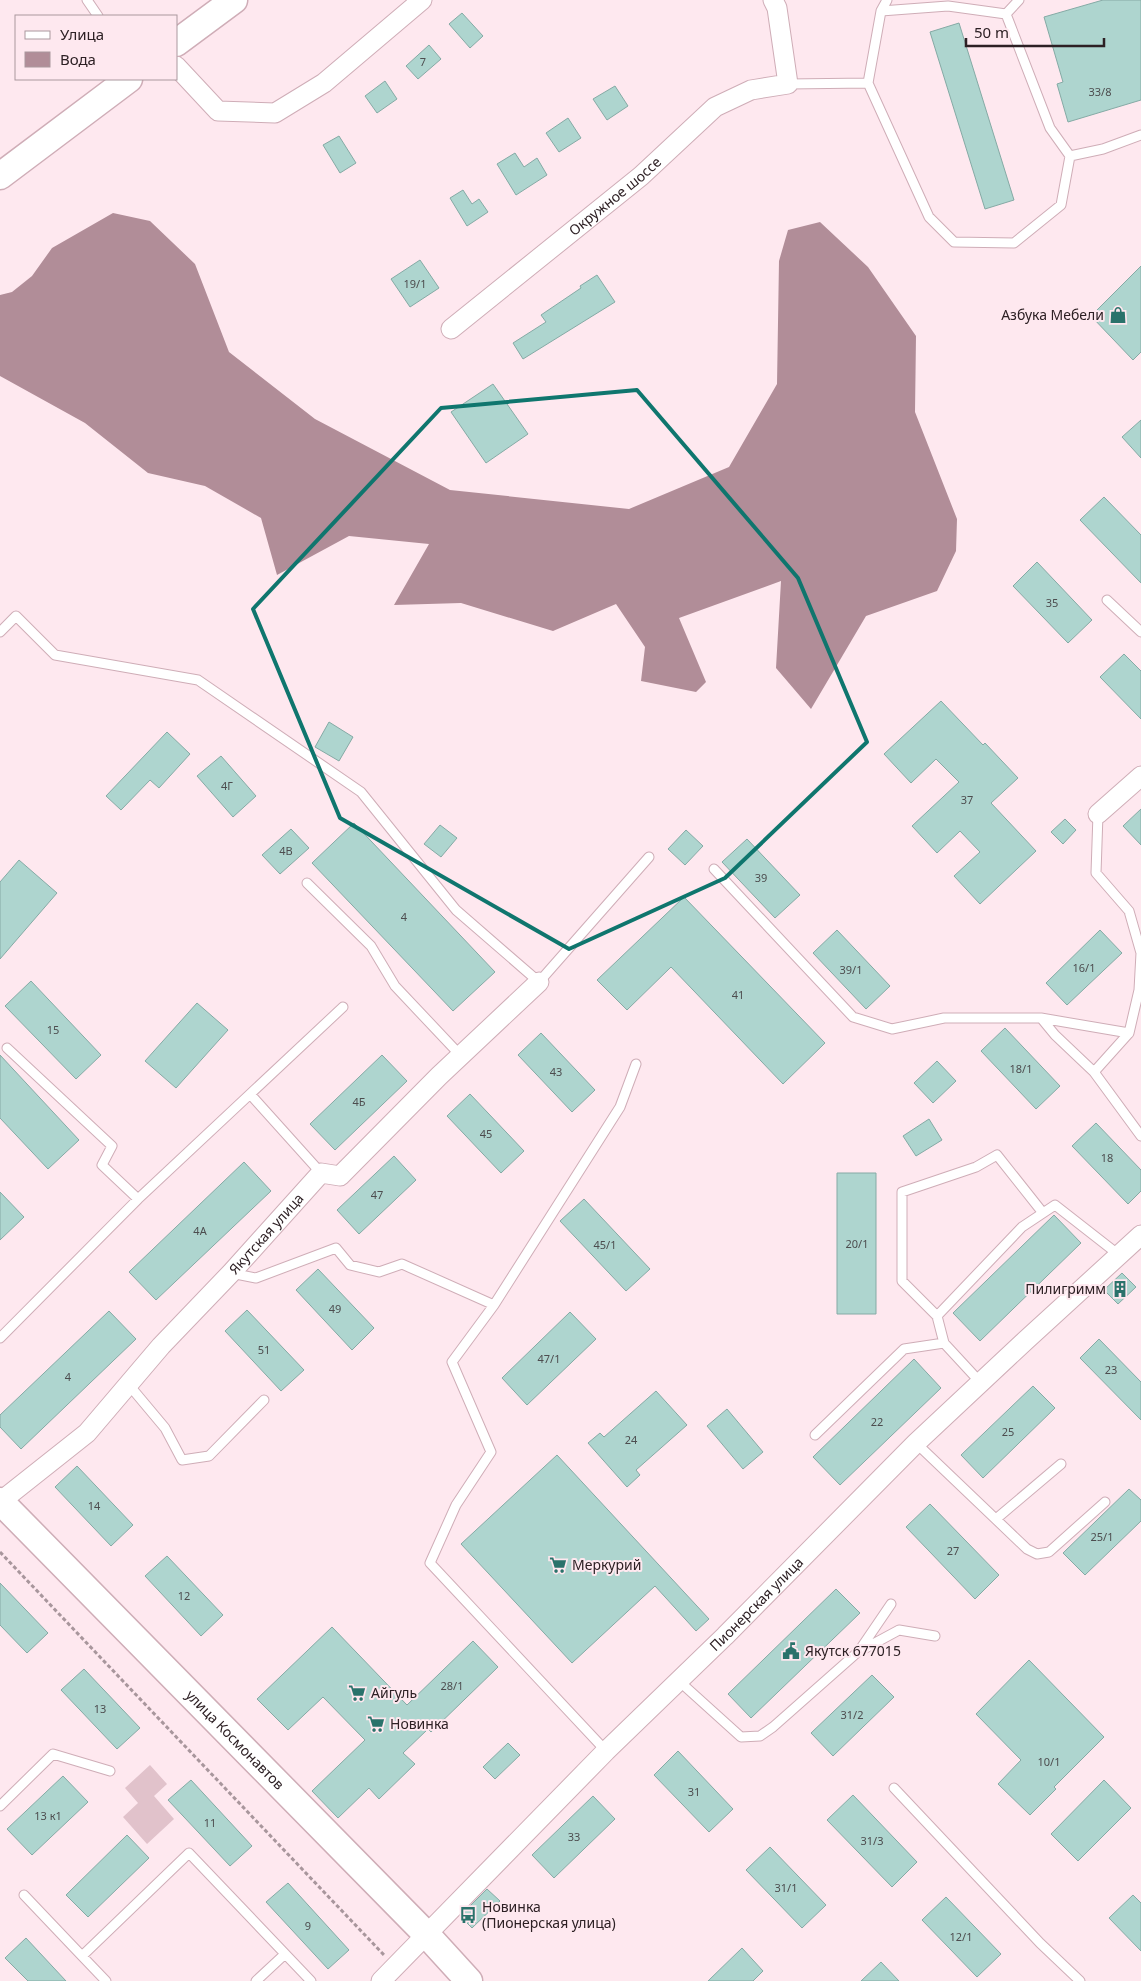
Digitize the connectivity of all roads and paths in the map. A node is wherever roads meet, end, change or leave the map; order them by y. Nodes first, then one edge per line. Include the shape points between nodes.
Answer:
1 (87, 0) edge
2 (234, 0) edge
3 (422, 0) edge
4 (773, 0) edge
5 (887, 0) edge
6 (1019, 0) edge
7 (881, 11) junction
8 (1006, 14) junction
9 (97, 15) edge
10 (178, 42) edge
11 (178, 68) edge
12 (128, 80) edge
13 (868, 82) junction
14 (788, 84) junction
15 (1141, 134) edge
16 (1070, 156) junction
17 (0, 176) edge
18 (451, 329) dead end
19 (1107, 600) dead end
20 (0, 632) edge
21 (1141, 632) edge
22 (1141, 776) edge
23 (1098, 814) joint
24 (649, 857) dead end
25 (714, 869) dead end
26 (306, 882) dead end
27 (539, 982) junction
28 (343, 1008) dead end
29 (1041, 1018) junction
30 (1129, 1033) junction
31 (7, 1048) dead end
32 (461, 1056) junction
33 (636, 1064) dead end
34 (1094, 1072) junction
35 (250, 1094) junction
36 (1141, 1136) edge
37 (320, 1174) junction
38 (138, 1199) junction
39 (1043, 1213) junction
40 (1141, 1235) edge
41 (1119, 1255) junction
42 (231, 1273) junction
43 (494, 1305) junction
44 (937, 1316) junction
45 (0, 1338) edge
46 (944, 1344) junction
47 (980, 1382) junction
48 (129, 1385) junction
49 (264, 1400) dead end
50 (815, 1435) dead end
51 (916, 1443) junction
52 (1060, 1464) dead end
53 (0, 1501) edge
54 (1105, 1502) dead end
55 (996, 1519) junction
56 (0, 1552) edge
57 (891, 1604) dead end
58 (935, 1636) dead end
59 (860, 1651) junction
60 (679, 1681) junction
61 (606, 1751) junction
62 (110, 1771) dead end
63 (894, 1788) dead end
64 (0, 1806) edge
65 (24, 1895) dead end
66 (427, 1935) junction
67 (285, 1954) junction
68 (82, 1956) junction
69 (395, 1967) junction
70 (106, 1981) edge
71 (256, 1981) edge
72 (311, 1981) edge
73 (382, 1981) edge
74 (469, 1981) edge
75 (1080, 1981) edge

1 - 9 lane
2 - 10 street
3 - 11 street via 324,83 275,113 218,111
4 - 14 street via 777,8
5 - 7 lane
6 - 8 lane
7 - 8 lane via 948,6
7 - 13 lane
8 - 16 lane via 1050,128
12 - 17 street
13 - 14 lane, Окружное шоссе
13 - 16 lane via 929,217 954,242 1014,243 1061,205
14 - 18 street, Окружное шоссе via 751,90 715,107 641,176
15 - 16 lane via 1103,149
19 - 21 lane
20 - 27 lane via 16,616 54,656 198,680 361,792 456,910
22 - 23 street
23 - 30 lane via 1096,873 1130,911 1141,953 1139,990
24 - 27 lane
25 - 29 lane via 853,1017 892,1029 944,1018
26 - 32 lane via 371,946 395,986
27 - 32 street
28 - 35 lane
29 - 30 lane
29 - 34 lane
30 - 34 lane
31 - 38 lane via 112,1146 102,1164
32 - 37 street via 340,1176
33 - 43 lane via 620,1107
34 - 36 lane
35 - 37 lane
35 - 38 lane
37 - 42 street, Якутская улица
38 - 45 lane
39 - 41 lane via 1056,1205
39 - 44 lane via 1022,1226
39 - 44 lane via 997,1155 976,1167 902,1192 902,1280
40 - 41 street, Пионерская улица
41 - 47 street, Пионерская улица
42 - 43 lane via 256,1278 336,1248 350,1265 379,1272 402,1264
42 - 48 street, Якутская улица via 161,1346
43 - 61 lane via 452,1362 491,1452 456,1505 430,1563
44 - 46 lane
46 - 47 lane
46 - 50 lane via 904,1349
47 - 51 street, Пионерская улица
48 - 49 lane via 165,1428 182,1460 209,1456
48 - 53 street, Якутская улица via 87,1433
51 - 55 lane
51 - 60 street, Пионерская улица
52 - 55 lane
53 - 66 street, улица Космонавтов
54 - 55 lane via 1049,1552 1037,1554 1027,1549
56 - 69 path
57 - 59 lane
58 - 59 lane via 899,1630
59 - 60 lane via 760,1736 741,1737
60 - 61 street, Пионерская улица
61 - 66 street, Пионерская улица
62 - 64 lane via 52,1754
63 - 75 lane
65 - 68 lane
66 - 69 street, Пионерская улица
66 - 74 street, улица Космонавтов
67 - 68 lane via 189,1854
67 - 71 lane
67 - 72 lane
68 - 70 lane
69 - 73 street, Пионерская улица

